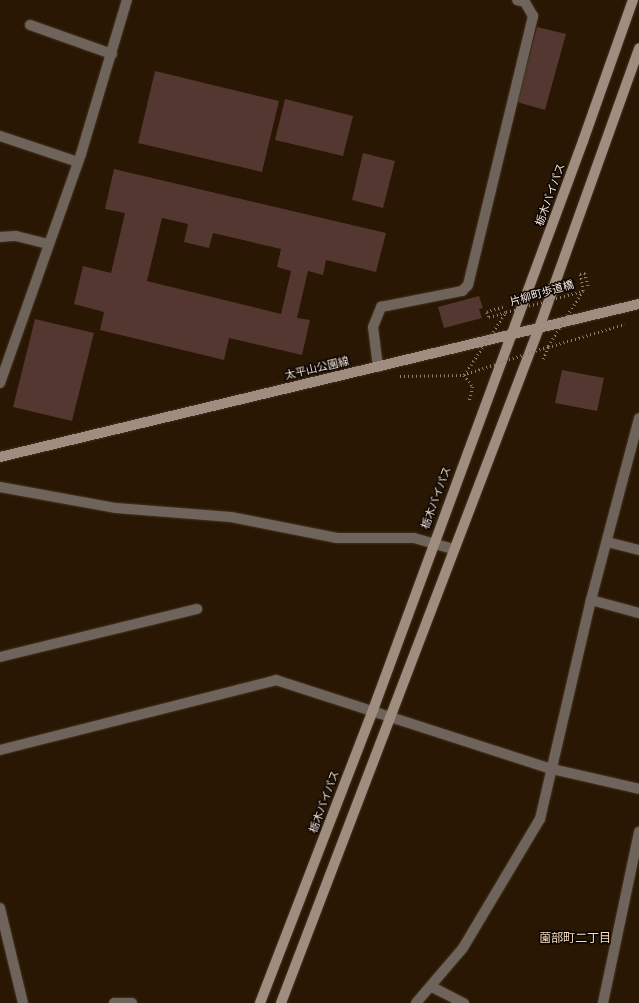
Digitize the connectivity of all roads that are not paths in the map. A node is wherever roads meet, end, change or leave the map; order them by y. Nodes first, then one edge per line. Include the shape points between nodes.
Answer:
1 (127, 0) edge
2 (517, 0) edge
3 (633, 0) edge
4 (30, 25) dead end
5 (639, 48) edge
6 (112, 54) junction
7 (0, 136) edge
8 (78, 162) junction
9 (0, 237) edge
10 (48, 244) junction
11 (639, 304) edge
12 (539, 328) junction
13 (512, 335) junction
14 (378, 367) junction
15 (0, 382) edge
16 (639, 418) edge
17 (636, 444) edge
18 (0, 457) edge
19 (0, 487) edge
20 (607, 542) junction
21 (433, 544) junction
22 (454, 549) junction
23 (639, 550) edge
24 (591, 600) junction
25 (197, 609) dead end
26 (639, 613) edge
27 (0, 657) edge
28 (373, 710) junction
29 (390, 716) junction
30 (0, 750) edge
31 (552, 769) junction
32 (639, 789) edge
33 (639, 832) edge
34 (0, 908) edge
35 (432, 987) junction
36 (23, 1003) edge
37 (114, 1003) edge
38 (132, 1003) edge
39 (260, 1003) edge
40 (281, 1003) edge
41 (416, 1003) edge
42 (464, 1003) edge
43 (603, 1003) edge

1 - 6 street
2 - 14 street via 525,2 533,16 468,285 462,291 381,307 373,326
3 - 13 main road, 栃木バイパス
4 - 6 street
5 - 12 main road
6 - 8 street
7 - 8 street
8 - 10 street
9 - 10 street via 16,236
10 - 15 street
11 - 12 main road, 太平山公園線
12 - 13 main road, 太平山公園線
12 - 22 main road
13 - 14 main road, 太平山公園線
13 - 21 main road, 栃木バイパス
14 - 18 main road, 太平山公園線
16 - 17 street
17 - 20 street
19 - 21 street via 116,508 231,517 337,538 414,538
20 - 23 street
20 - 24 street
21 - 22 street
21 - 28 main road, 栃木バイパス
22 - 29 main road
24 - 26 street
24 - 31 street
25 - 27 street
28 - 29 street
28 - 30 street via 276,680
28 - 39 main road, 栃木バイパス
29 - 31 street
29 - 40 main road
31 - 32 street
31 - 35 street via 540,819 487,912
33 - 43 street
34 - 36 street
35 - 41 street
35 - 42 street
37 - 38 street

